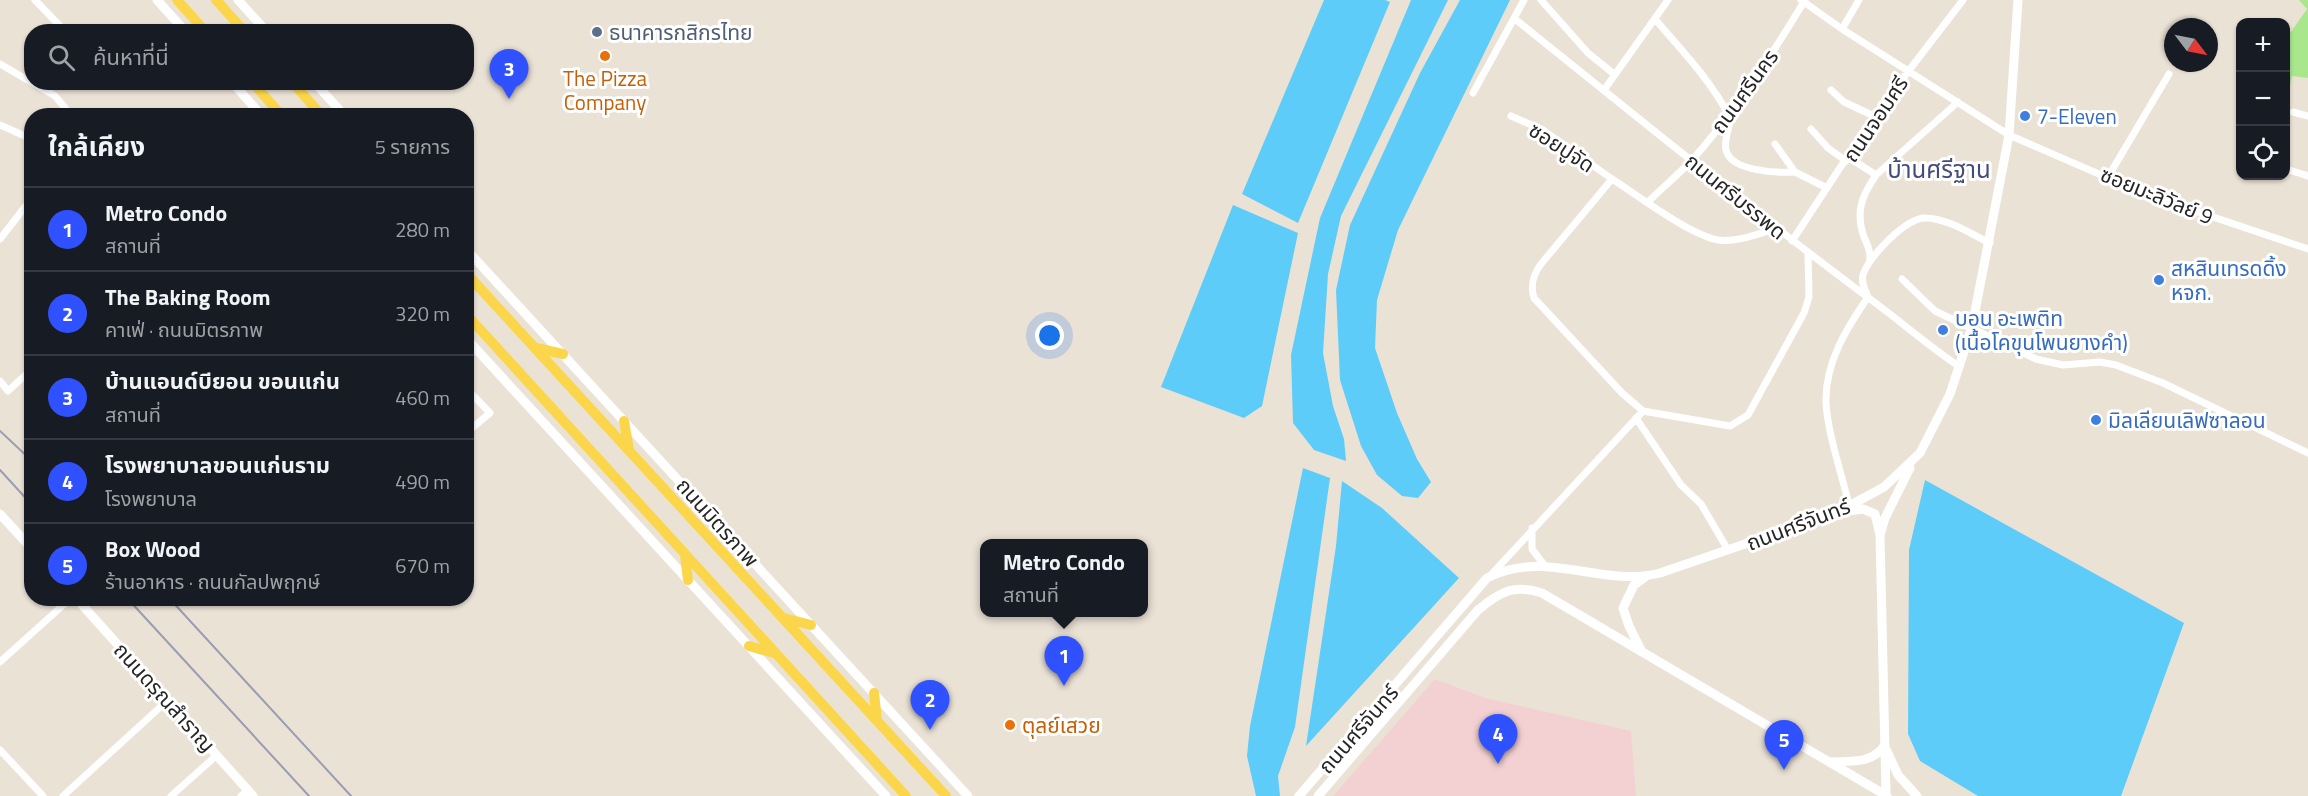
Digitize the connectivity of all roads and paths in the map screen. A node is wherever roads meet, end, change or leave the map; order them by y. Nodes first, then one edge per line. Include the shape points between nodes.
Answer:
1 (35, 0) edge
2 (157, 0) edge
3 (177, 0) edge
4 (216, 0) edge
5 (238, 0) edge
6 (1524, 0) edge
7 (1541, 0) edge
8 (1668, 0) edge
9 (1859, 0) edge
10 (1963, 0) edge
11 (2018, 0) edge
12 (1803, 1) edge
13 (1655, 18) junction
14 (1515, 20) junction
15 (58, 24) edge
16 (179, 24) edge
17 (199, 24) edge
18 (238, 24) edge
19 (260, 24) edge
20 (1842, 29) junction
21 (0, 63) edge
22 (1907, 71) junction
23 (1614, 74) junction
24 (2169, 74) dead end
25 (24, 78) edge
26 (44, 90) edge
27 (239, 90) edge
28 (259, 90) edge
29 (299, 90) edge
30 (321, 90) edge
31 (1604, 90) junction
32 (1831, 90) dead end
33 (1473, 93) dead end
34 (1958, 102) junction
35 (65, 108) edge
36 (255, 108) edge
37 (275, 108) edge
38 (315, 108) edge
39 (338, 108) edge
40 (2293, 112) dead end
41 (1511, 116) dead end
42 (1726, 116) junction
43 (1874, 116) junction
44 (2308, 116) edge
45 (0, 125) edge
46 (1811, 129) dead end
47 (2009, 135) junction
48 (24, 136) edge
49 (1775, 144) dead end
50 (1847, 159) junction
51 (1692, 160) junction
52 (2290, 170) edge
53 (1795, 172) junction
54 (1876, 175) junction
55 (2308, 176) edge
56 (2108, 177) junction
57 (1612, 179) junction
58 (1827, 188) junction
59 (1649, 201) junction
60 (24, 208) edge
61 (1778, 228) junction
62 (0, 239) edge
63 (1792, 241) junction
64 (1990, 243) junction
65 (2308, 249) edge
66 (1808, 254) junction
67 (474, 258) edge
68 (1869, 260) junction
69 (1902, 279) dead end
70 (474, 282) edge
71 (1868, 297) junction
72 (474, 323) edge
73 (1972, 327) junction
74 (474, 347) edge
75 (535, 348) junction
76 (563, 354) junction
77 (1960, 367) junction
78 (24, 376) edge
79 (0, 381) edge
80 (474, 396) edge
81 (1643, 411) junction
82 (1636, 418) junction
83 (624, 421) junction
84 (474, 426) edge
85 (629, 450) junction
86 (2308, 453) edge
87 (1914, 460) junction
88 (1849, 505) junction
89 (1836, 513) junction
90 (0, 514) edge
91 (1532, 528) junction
92 (1880, 535) junction
93 (24, 540) edge
94 (1728, 550) junction
95 (685, 555) junction
96 (1545, 566) junction
97 (1645, 577) junction
98 (1487, 578) junction
99 (688, 580) junction
100 (62, 606) edge
101 (83, 606) edge
102 (784, 618) junction
103 (811, 625) junction
104 (749, 646) junction
105 (1642, 652) junction
106 (774, 653) junction
107 (0, 662) edge
108 (874, 693) junction
109 (168, 700) junction
110 (877, 720) junction
111 (1885, 745) junction
112 (0, 750) edge
113 (217, 755) junction
114 (1829, 762) junction
115 (247, 794) edge
116 (1915, 795) edge
117 (43, 796) edge
118 (63, 796) edge
119 (171, 796) edge
120 (886, 796) edge
121 (906, 796) edge
122 (945, 796) edge
123 (968, 796) edge
124 (1299, 796) edge
125 (1318, 796) edge
126 (1886, 796) edge

1 - 15 street
2 - 16 main road
3 - 17 main road
4 - 18 main road
5 - 19 main road
6 - 14 street
7 - 23 street via 1588,53
8 - 13 street
9 - 20 street
10 - 22 street, ถนนจอมศรี
11 - 47 main road, ถนนศรีจันทร์
12 - 20 street, ซอยมะลิวัลย์ 9
12 - 42 street, ถนนศรีนคร via 1776,49
13 - 23 street
13 - 42 street via 1701,71
14 - 31 street, ถนนศรีบรรพด
14 - 33 street
20 - 22 street, ซอยมะลิวัลย์ 9
21 - 25 street
22 - 34 street, ซอยมะลิวัลย์ 9
22 - 43 street, ถนนจอมศรี
23 - 31 street
24 - 56 street
26 - 35 street
27 - 36 main road
28 - 37 main road
29 - 38 main road
30 - 39 main road
31 - 51 street, ถนนศรีบรรพด
32 - 43 street via 1844,102
34 - 47 street, ซอยมะลิวัลย์ 9
34 - 54 street
40 - 44 street
41 - 57 street, ซอยปูจัด via 1543,130
42 - 51 street, ถนนศรีนคร
42 - 53 street via 1730,122 1725,149 1729,157 1749,168 1771,173
43 - 50 street, ถนนจอมศรี
45 - 48 street
46 - 50 street via 1828,148
47 - 56 street, ซอยมะลิวัลย์ 9
47 - 64 main road, ถนนศรีจันทร์
49 - 53 street
50 - 54 street
50 - 58 street, ถนนจอมศรี
51 - 59 street, ถนนศรีนคร
51 - 61 street, ถนนศรีบรรพด
52 - 55 street
53 - 58 street
54 - 68 street via 1859,208
56 - 65 street, ซอยมะลิวัลย์ 9 via 2183,209
57 - 59 street, ซอยปูจัด
57 - 81 street via 1540,264 1532,291 1534,298
58 - 63 street, ถนนจอมศรี
59 - 61 street, ซอยปูจัด via 1717,240
60 - 62 street
61 - 63 street, ถนนศรีบรรพด
63 - 66 street, ถนนศรีบรรพด
64 - 68 street via 1935,218 1921,218
64 - 73 main road, ถนนศรีจันทร์
66 - 71 street, ถนนศรีบรรพด
66 - 81 street via 1808,305 1743,420 1722,426
67 - 76 main road, ถนนมิตรภาพ
68 - 71 street via 1863,277
69 - 73 street via 1935,311
70 - 75 main road, ถนนมิตรภาพ
71 - 77 street, ถนนศรีบรรพด
71 - 88 street via 1837,350 1826,398
72 - 95 main road
73 - 77 main road, ถนนศรีจันทร์
73 - 86 street via 2047,362 2100,362 2138,373
74 - 99 main road
75 - 76 main road
75 - 85 main road, ถนนมิตรภาพ
76 - 83 main road, ถนนมิตรภาพ
77 - 87 main road, ถนนศรีจันทร์ via 1935,428
78 - 79 street via 8,391
80 - 84 street via 490,413
81 - 82 street
82 - 91 street
82 - 94 street via 1681,485 1701,504
83 - 85 main road
83 - 103 main road, ถนนมิตรภาพ
85 - 102 main road, ถนนมิตรภาพ
87 - 88 main road, ถนนศรีจันทร์ via 1884,487
87 - 92 main road
88 - 89 main road, ถนนศรีจันทร์
89 - 92 main road via 1869,510 1875,514
89 - 94 main road, ถนนศรีจันทร์
90 - 93 main road
91 - 96 street via 1532,549
91 - 98 street
92 - 111 main road
94 - 97 main road, ถนนศรีจันทร์
95 - 99 main road
95 - 106 main road
96 - 97 main road, ถนนศรีจันทร์
96 - 98 main road, ถนนศรีจันทร์ via 1510,568
97 - 105 main road via 1634,585 1623,608
98 - 124 main road, ถนนศรีจันทร์
99 - 104 main road
100 - 107 street
101 - 109 main road, ถนนดรุณสำราญ
102 - 103 main road
102 - 110 main road, ถนนมิตรภาพ
103 - 108 main road, ถนนมิตรภาพ
104 - 106 main road
104 - 120 main road
105 - 114 main road
105 - 125 main road, ถนนศรีจันทร์ via 1542,593 1524,587 1498,595 1478,610
106 - 121 main road
108 - 110 main road
108 - 123 main road, ถนนมิตรภาพ
109 - 113 main road, ถนนดรุณสำราญ
109 - 118 street
110 - 122 main road, ถนนมิตรภาพ
111 - 114 main road via 1870,759
111 - 116 main road via 1892,765
111 - 126 main road
112 - 117 street
113 - 115 main road, ถนนดรุณสำราญ
113 - 119 street
114 - 126 main road

